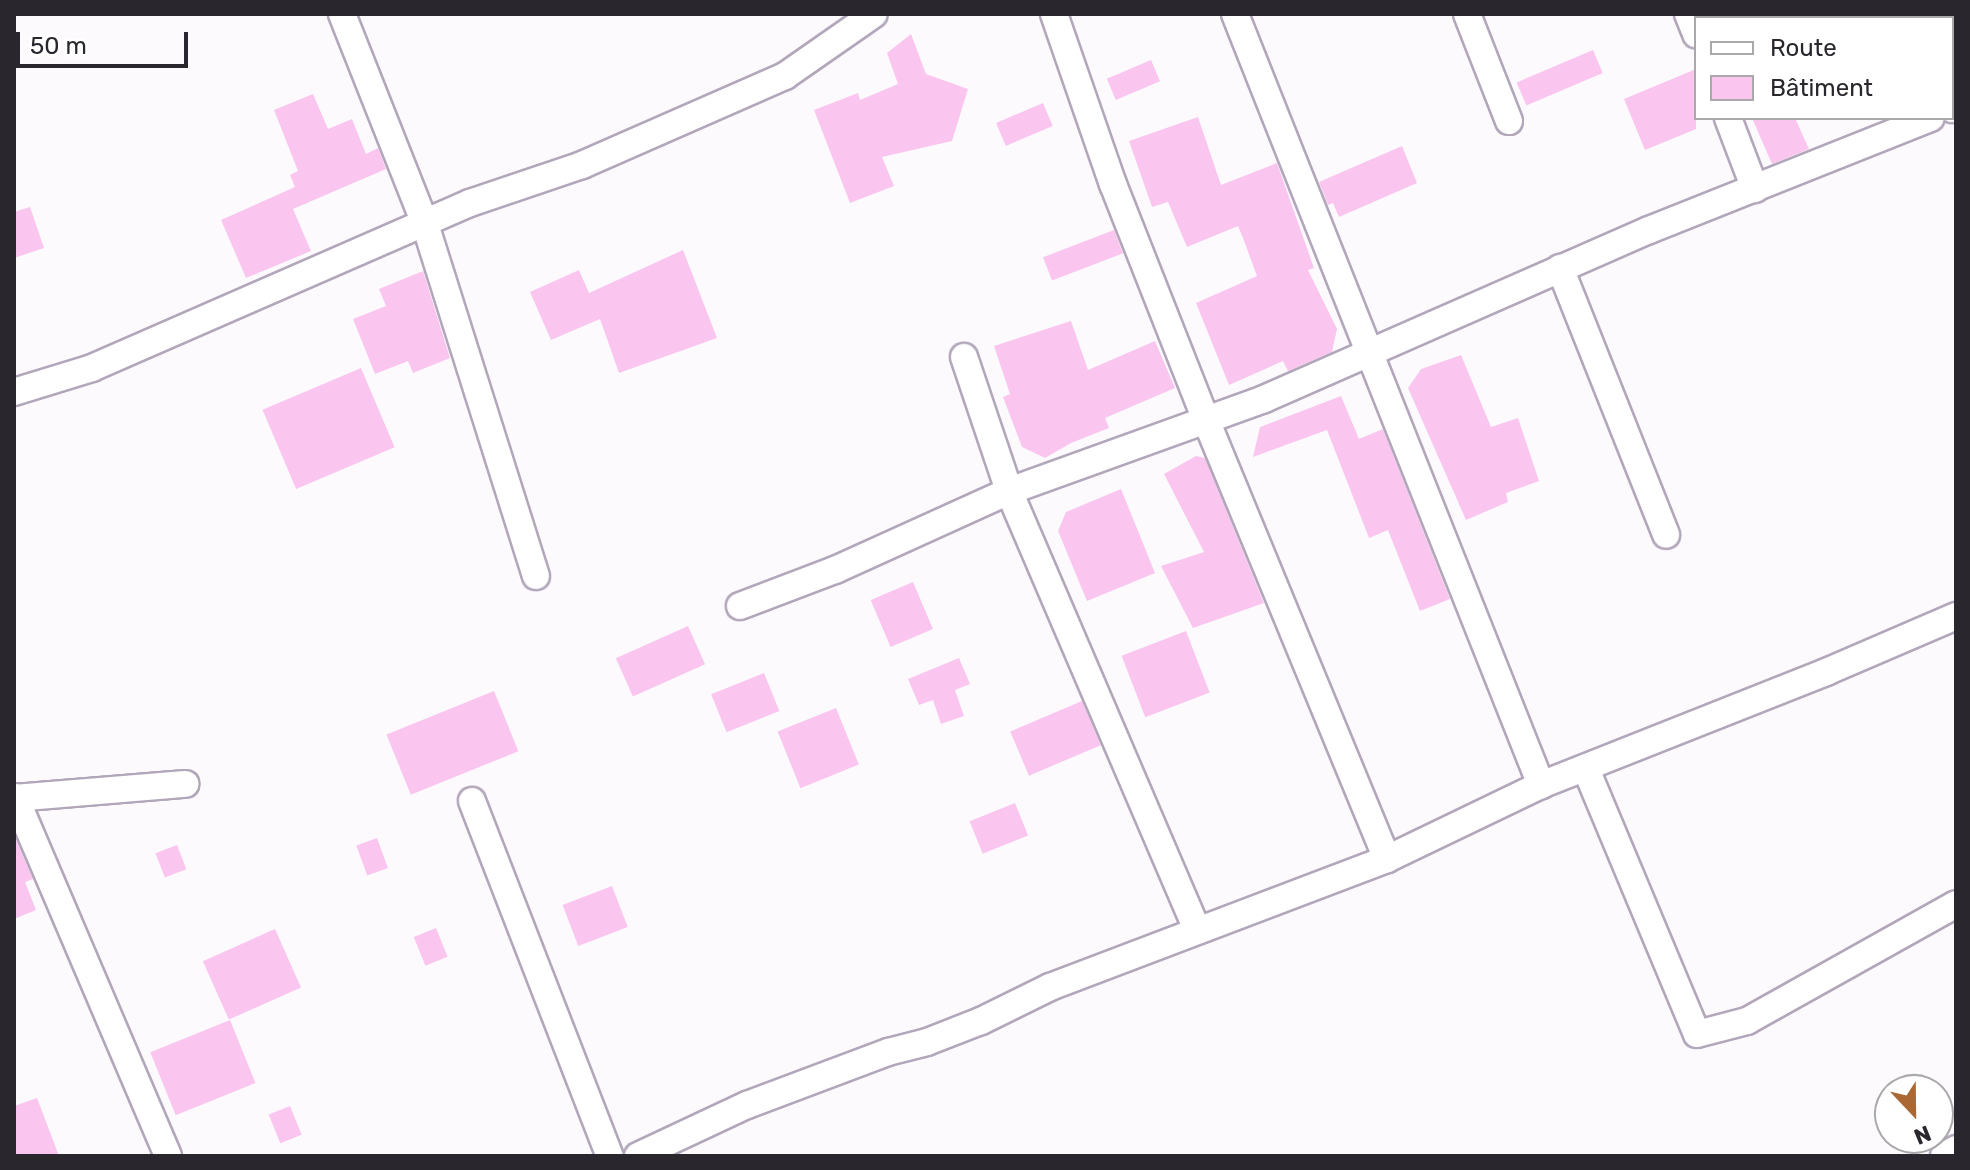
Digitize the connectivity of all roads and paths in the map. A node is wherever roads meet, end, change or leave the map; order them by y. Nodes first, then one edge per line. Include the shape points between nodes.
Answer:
1 (342, 14) edge
2 (874, 14) edge
3 (1054, 14) edge
4 (1235, 14) edge
5 (1467, 14) edge
6 (1729, 120) edge
7 (1926, 120) edge
8 (1509, 121) dead end
9 (1755, 189) junction
10 (425, 224) junction
11 (1560, 268) junction
12 (1370, 353) junction
13 (964, 357) dead end
14 (14, 392) edge
15 (1206, 420) junction
16 (1009, 491) junction
17 (1666, 535) dead end
18 (536, 576) dead end
19 (740, 606) dead end
20 (1956, 616) edge
21 (1586, 769) junction
22 (185, 784) dead end
23 (1541, 785) junction
24 (14, 798) edge
25 (472, 801) dead end
26 (1387, 859) junction
27 (1956, 904) edge
28 (1197, 930) junction
29 (1956, 1149) edge
30 (649, 1154) edge
31 (168, 1156) edge
32 (610, 1156) edge
33 (1944, 1156) edge

1 - 10 street
2 - 10 street via 785,76 582,165
3 - 15 street via 1113,184
4 - 12 street
5 - 8 street
6 - 9 street
7 - 9 street
9 - 11 street
10 - 14 street via 92,368
10 - 18 street
11 - 12 street
11 - 17 street
12 - 15 street
12 - 23 street
13 - 16 street
15 - 16 street
15 - 26 street
16 - 19 street via 835,570
16 - 28 street
20 - 21 street
21 - 23 street
21 - 27 street via 1697,1034 1747,1021
22 - 24 street
23 - 26 street
24 - 31 street
25 - 32 street
26 - 28 street
28 - 30 street via 940,1037 747,1105
29 - 33 street

